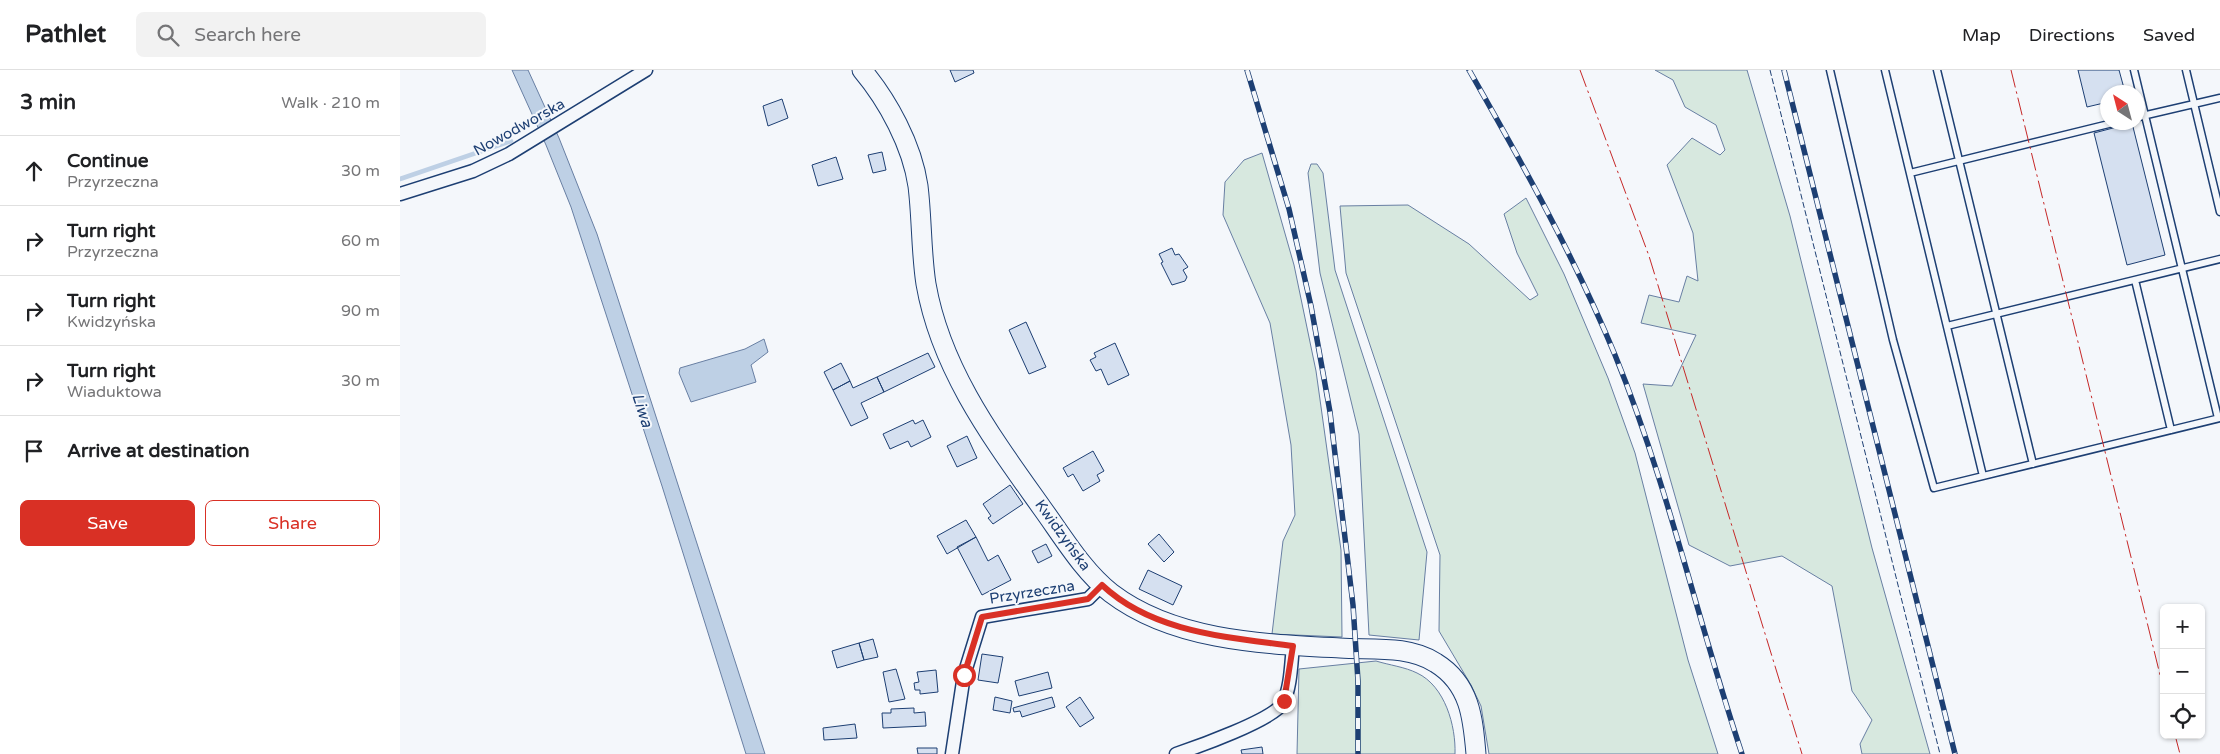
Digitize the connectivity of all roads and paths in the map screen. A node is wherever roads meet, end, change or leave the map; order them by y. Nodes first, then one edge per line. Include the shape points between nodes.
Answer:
1 (646, 70) edge
2 (862, 70) edge
3 (1830, 70) edge
4 (1885, 70) edge
5 (1938, 70) edge
6 (2134, 70) edge
7 (2186, 70) edge
8 (2136, 85) edge
9 (2220, 98) edge
10 (2194, 104) junction
11 (2145, 116) edge
12 (2100, 126) edge
13 (2145, 130) edge
14 (1960, 161) junction
15 (1910, 173) junction
16 (400, 194) edge
17 (2220, 212) edge
18 (2220, 260) edge
19 (2182, 269) junction
20 (2135, 280) junction
21 (1996, 314) junction
22 (1947, 326) junction
23 (2219, 418) edge
24 (2171, 430) junction
25 (2033, 464) junction
26 (1983, 476) junction
27 (1102, 585) junction
28 (1293, 646) junction
29 (952, 754) edge
30 (1176, 754) edge
31 (1476, 754) edge

1 - 16 street, Nowodworska via 509,154 473,171
2 - 27 street, Kwidzyńska via 890,112 912,162 918,185 926,284 936,325 961,385 981,421 1047,515 1087,570
3 - 26 lane via 1893,340 1934,488
4 - 15 lane
5 - 14 lane
6 - 8 lane
7 - 10 lane
9 - 10 lane
10 - 11 lane
10 - 17 lane
12 - 14 lane
13 - 19 lane
14 - 15 lane
14 - 21 lane
15 - 22 lane
18 - 19 lane
19 - 20 lane
19 - 23 lane
20 - 21 lane
20 - 24 lane
21 - 22 lane
21 - 25 lane
22 - 26 lane
23 - 24 lane
24 - 25 lane
25 - 26 lane
27 - 28 street, Kwidzyńska via 1135,608 1167,623 1210,635
27 - 29 street, Przyrzeczna via 1088,599 982,617 964,675
28 - 30 street via 1287,691 1281,706 1238,730
28 - 31 street, Kwidzyńska via 1400,651 1438,664 1455,679 1465,695 1473,715

